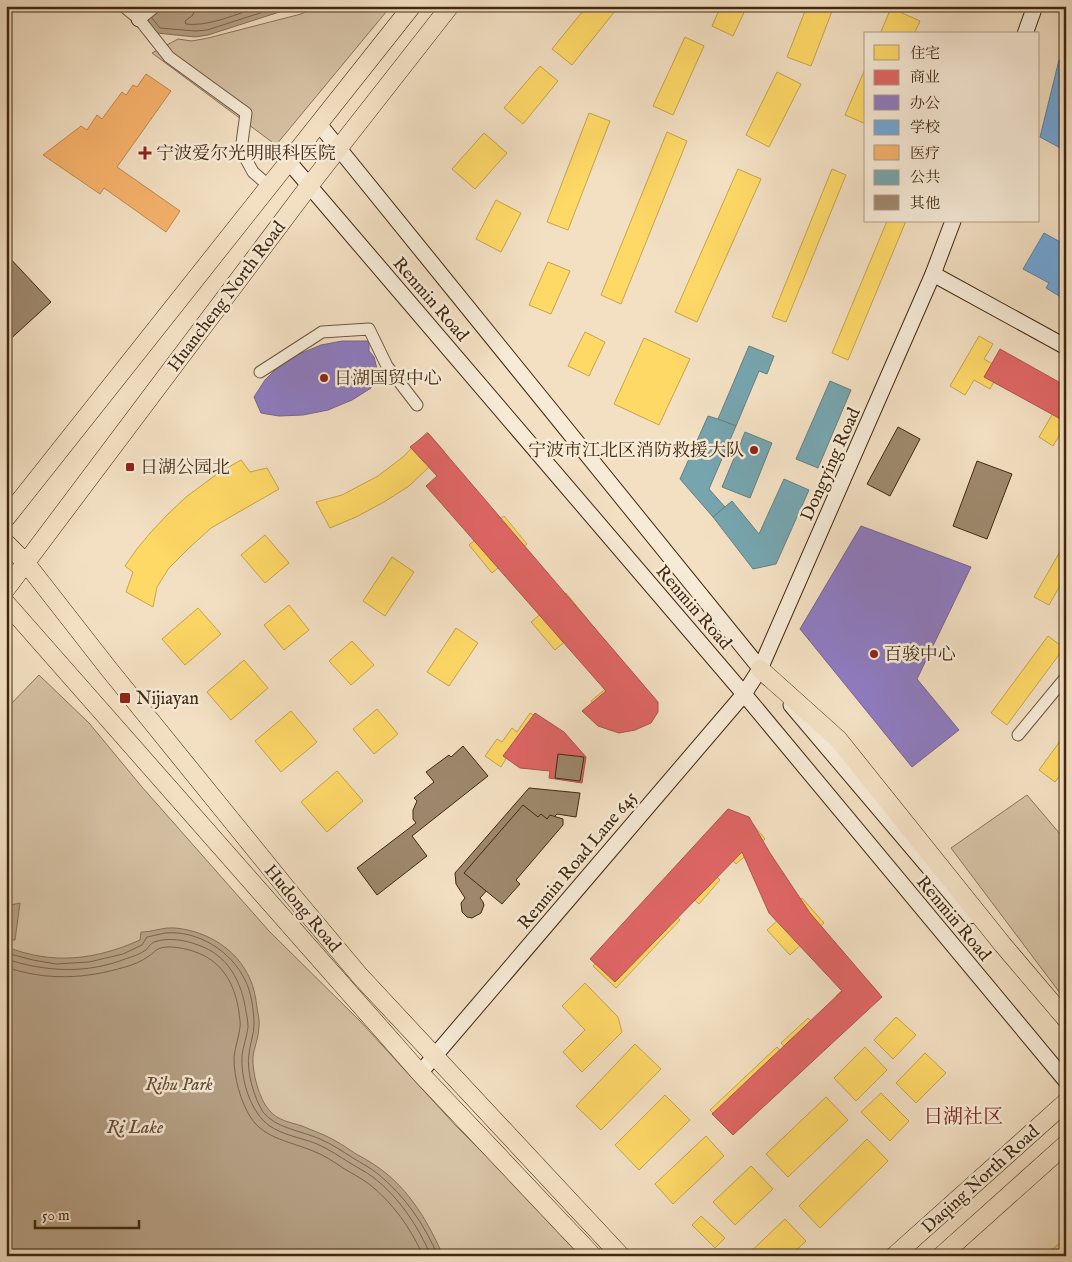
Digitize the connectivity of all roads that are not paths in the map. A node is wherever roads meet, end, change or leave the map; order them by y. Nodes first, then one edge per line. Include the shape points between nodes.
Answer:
1 (123, 6) edge
2 (156, 6) edge
3 (412, 6) edge
4 (450, 6) edge
5 (1035, 6) edge
6 (140, 19) junction
7 (1026, 32) edge
8 (319, 124) junction
9 (339, 148) junction
10 (289, 162) junction
11 (269, 186) junction
12 (310, 186) junction
13 (953, 222) edge
14 (933, 274) junction
15 (1066, 347) edge
16 (260, 372) dead end
17 (417, 406) dead end
18 (6, 518) edge
19 (6, 543) edge
20 (26, 563) junction
21 (6, 589) edge
22 (6, 603) edge
23 (760, 669) junction
24 (1066, 677) edge
25 (744, 694) junction
26 (1018, 735) dead end
27 (1066, 1019) edge
28 (1066, 1030) edge
29 (434, 1057) junction
30 (420, 1073) junction
31 (1066, 1081) edge
32 (1066, 1102) edge
33 (1066, 1144) edge
34 (593, 1256) edge
35 (621, 1256) edge
36 (894, 1256) edge
37 (941, 1256) edge

1 - 6 street
2 - 6 street
3 - 8 main road, Huancheng North Road
4 - 9 main road, Huancheng North Road
5 - 7 main road
6 - 11 street via 170,57 246,113 241,150 253,172
8 - 9 main road, Renmin Road
8 - 10 main road, Huancheng North Road
9 - 12 main road, Huancheng North Road
9 - 23 main road, Renmin Road
10 - 11 main road, Huancheng North Road
10 - 12 main road, Renmin Road
11 - 18 main road, Huancheng North Road
12 - 20 main road, Huancheng North Road
12 - 25 main road, Renmin Road
13 - 14 main road, Dongying Road
14 - 15 main road
14 - 23 main road, Dongying Road
16 - 17 street via 322,332 369,329 387,366
19 - 20 main road, Hudong Road
20 - 21 main road, Huancheng North Road
20 - 29 main road, Hudong Road via 292,895
22 - 30 main road, Hudong Road
23 - 25 main road, Renmin Road Lane 645
23 - 27 main road via 838,739
23 - 28 main road, Renmin Road
24 - 26 street
25 - 29 main road, Renmin Road Lane 645
25 - 31 main road, Renmin Road
29 - 30 main road, Renmin Road Lane 645
29 - 35 main road, Hudong Road
30 - 34 main road, Hudong Road
32 - 36 main road, Daqing North Road
33 - 37 main road, Daqing North Road

